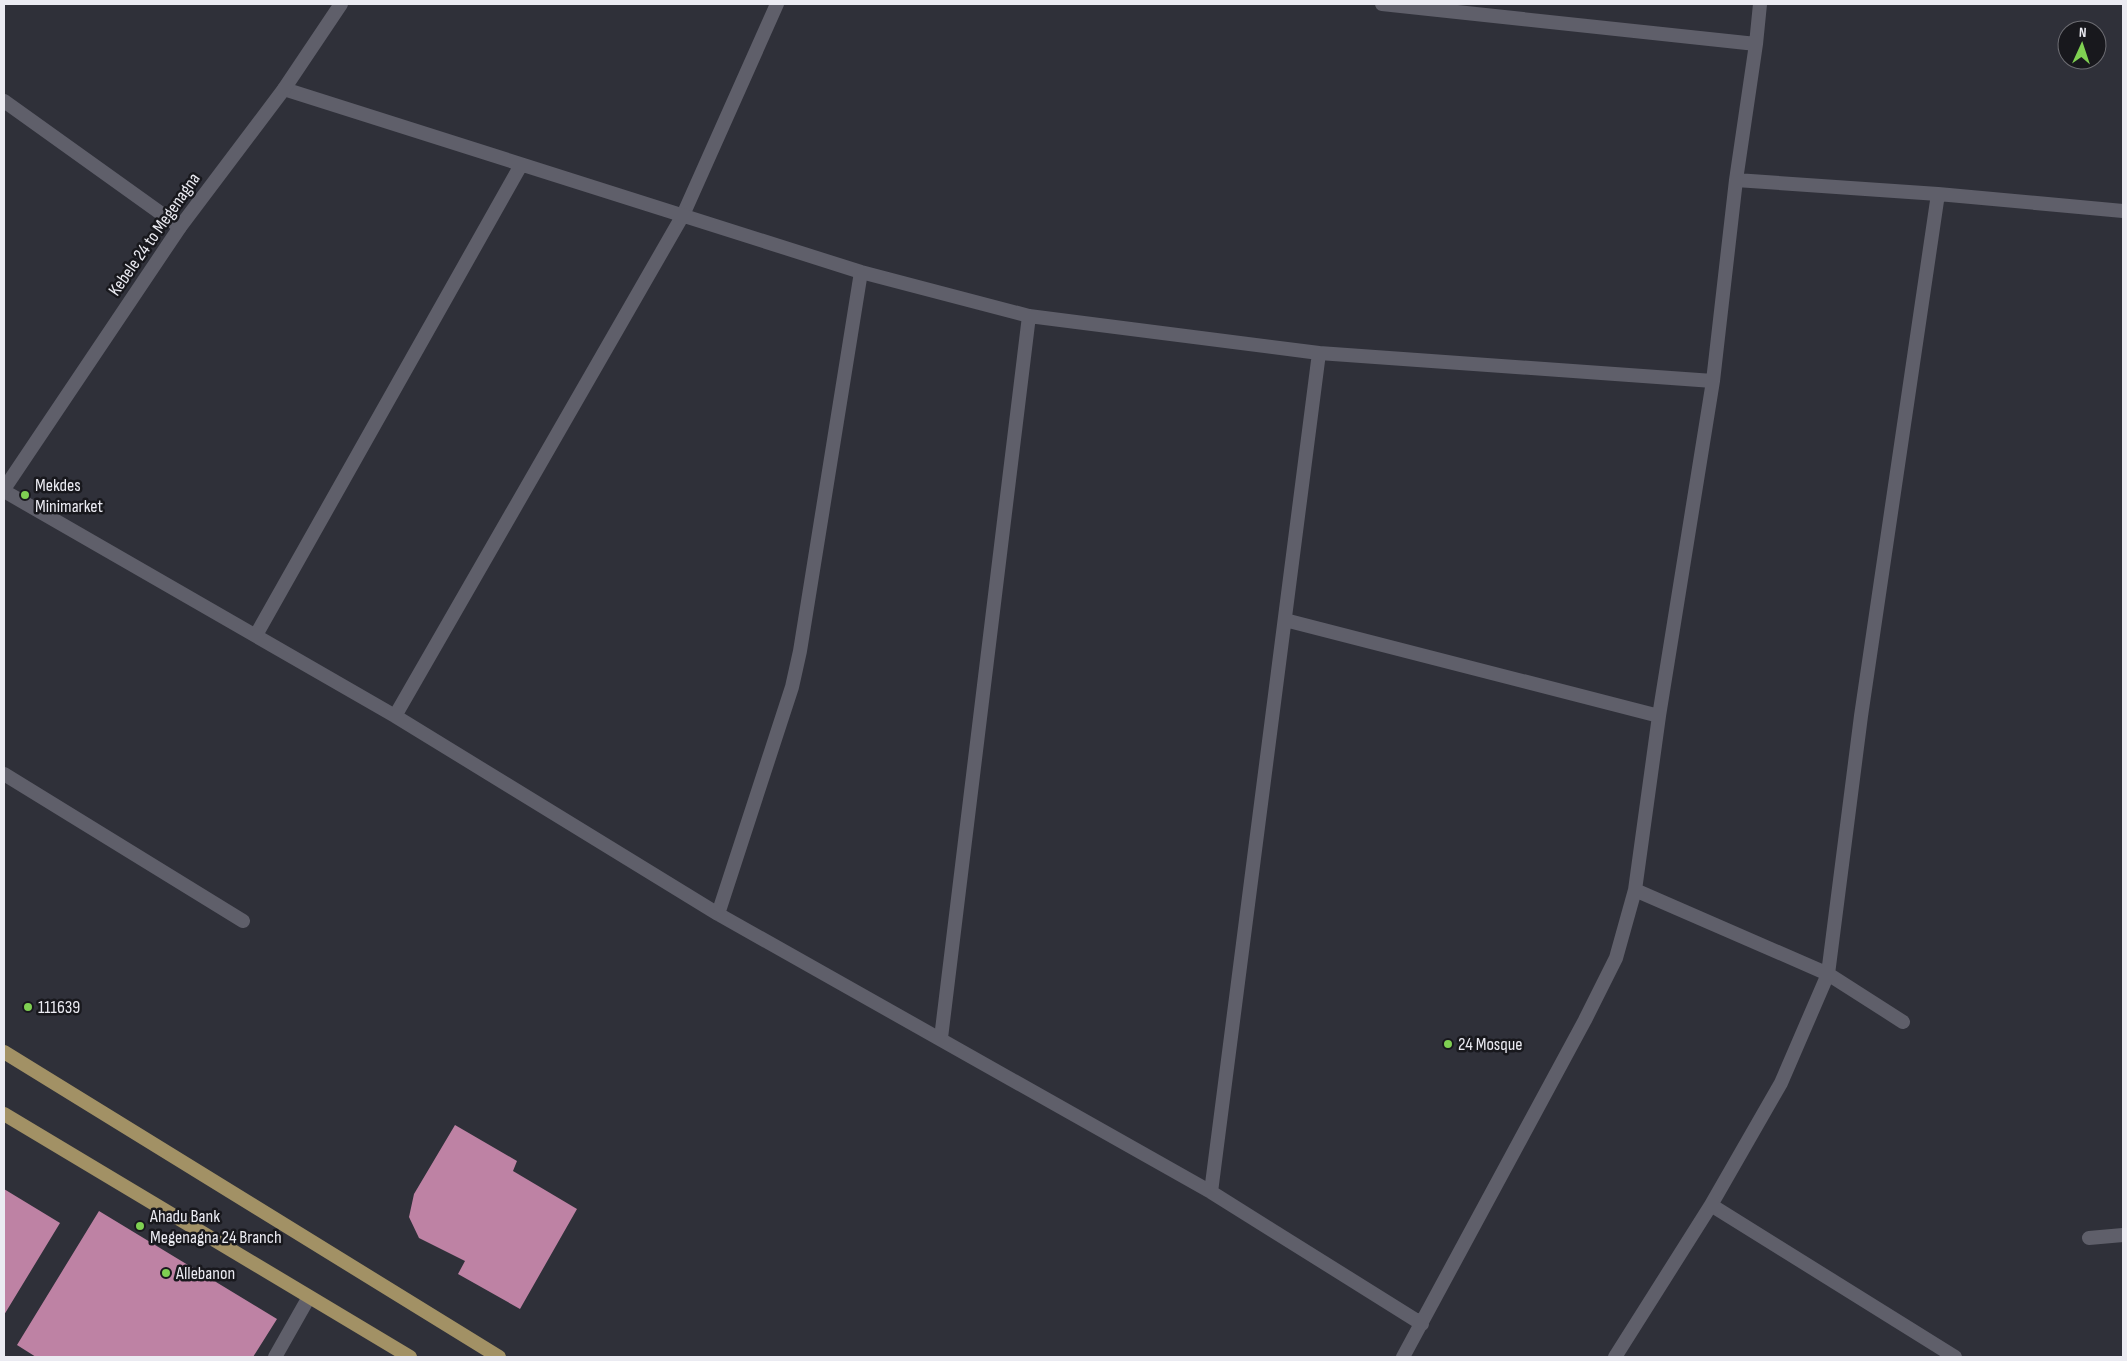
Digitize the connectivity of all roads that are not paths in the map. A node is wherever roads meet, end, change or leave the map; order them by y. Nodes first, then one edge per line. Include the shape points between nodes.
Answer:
1 (341, 4) edge
2 (777, 4) edge
3 (1382, 4) edge
4 (1760, 4) edge
5 (1456, 8) edge
6 (1756, 44) junction
7 (284, 89) junction
8 (4, 101) edge
9 (521, 165) junction
10 (1736, 180) junction
11 (1938, 194) junction
12 (2123, 211) edge
13 (683, 215) junction
14 (180, 227) junction
15 (861, 272) junction
16 (1030, 316) junction
17 (1319, 353) junction
18 (1713, 381) junction
19 (4, 490) edge
20 (1285, 620) junction
21 (256, 635) junction
22 (394, 716) junction
23 (1659, 716) junction
24 (4, 774) edge
25 (1636, 890) junction
26 (718, 914) junction
27 (243, 921) dead end
28 (1828, 974) junction
29 (1903, 1022) dead end
30 (940, 1038) junction
31 (4, 1052) edge
32 (4, 1114) edge
33 (1211, 1192) junction
34 (1711, 1205) junction
35 (2123, 1235) edge
36 (2089, 1238) dead end
37 (309, 1297) junction
38 (1422, 1324) junction
39 (275, 1357) edge
40 (410, 1357) edge
41 (499, 1357) edge
42 (1403, 1357) edge
43 (1615, 1357) edge
44 (1955, 1357) edge

1 - 7 street, Kebele 24 to Megenagna
2 - 13 street
3 - 5 street
4 - 6 street
5 - 6 street
6 - 10 street
7 - 9 street
7 - 14 street, Kebele 24 to Megenagna
8 - 14 street
9 - 13 street
9 - 21 street
10 - 11 street
10 - 18 street
11 - 12 street
11 - 28 street via 1863,706
13 - 15 street
13 - 22 street
14 - 19 street, Kebele 24 to Megenagna
15 - 16 street
15 - 26 street via 792,687
16 - 17 street
16 - 30 street
17 - 18 street
17 - 20 street
18 - 23 street
19 - 21 street
20 - 23 street
20 - 33 street
21 - 22 street
22 - 26 street
23 - 25 street
24 - 27 street
25 - 28 street
25 - 38 street via 1616,958
26 - 30 street
28 - 29 street
28 - 34 street via 1781,1083
30 - 33 street
31 - 41 main road
32 - 37 main road
33 - 38 street
34 - 43 street
34 - 44 street
35 - 36 street
37 - 39 street
37 - 40 main road
38 - 42 street

